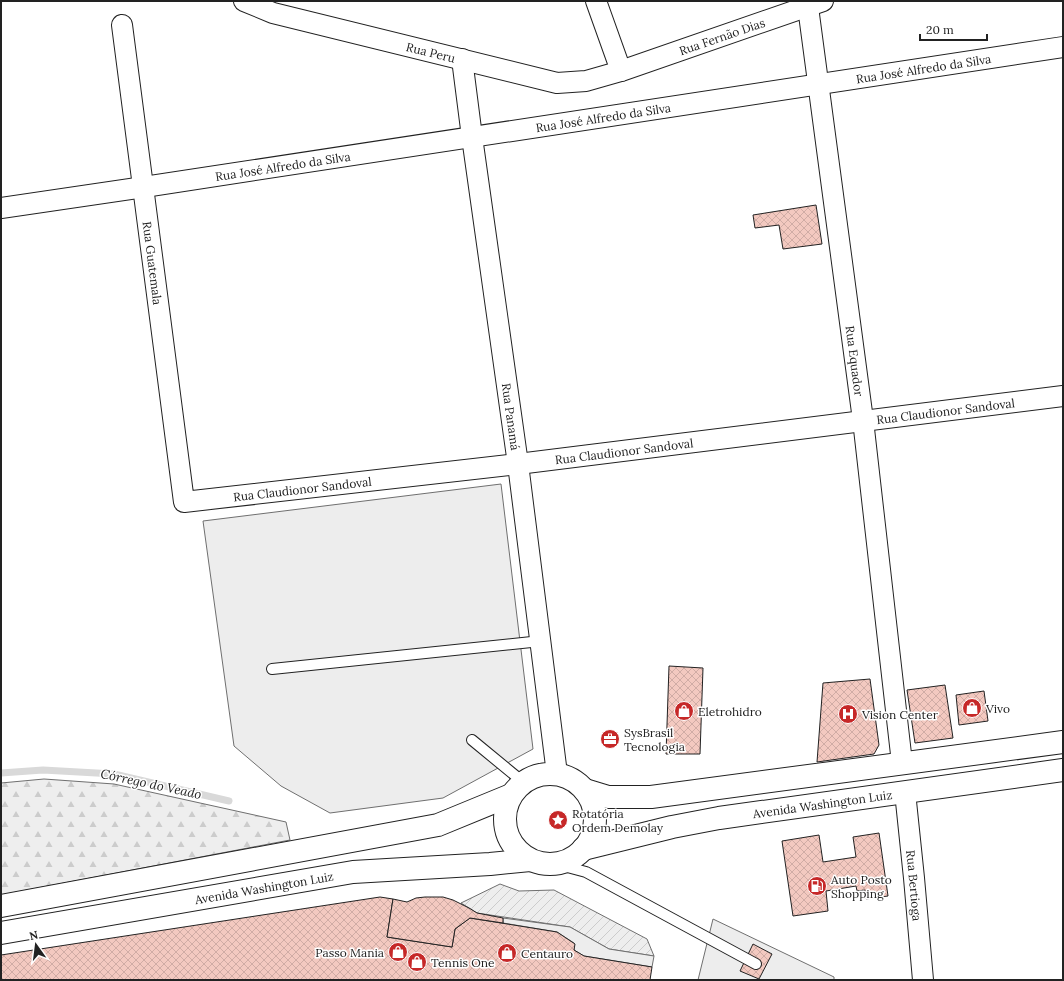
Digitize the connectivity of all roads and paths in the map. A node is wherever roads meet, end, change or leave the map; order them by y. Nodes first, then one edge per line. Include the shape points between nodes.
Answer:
1 (244, 1) edge
2 (596, 1) edge
3 (816, 4) edge
4 (122, 25) dead end
5 (1063, 47) edge
6 (462, 59) junction
7 (620, 71) junction
8 (820, 85) junction
9 (472, 137) junction
10 (144, 187) junction
11 (1, 208) edge
12 (1063, 396) edge
13 (864, 420) junction
14 (518, 464) junction
15 (184, 502) joint
16 (541, 641) junction
17 (272, 669) dead end
18 (472, 740) dead end
19 (1063, 742) edge
20 (902, 763) junction
21 (1063, 770) edge
22 (557, 774) junction
23 (517, 788) junction
24 (585, 790) junction
25 (905, 792) junction
26 (583, 850) junction
27 (530, 860) junction
28 (556, 864) junction
29 (1, 906) edge
30 (1, 933) edge
31 (756, 964) dead end
32 (923, 980) edge

1 - 6 street, Rua Peru via 274,13
2 - 7 street
3 - 7 street, Rua Fernão Dias
3 - 8 street, Rua Equador
4 - 10 street, Rua Guatemala
5 - 8 street, Rua José Alfredo da Silva
6 - 7 street, Rua Peru via 557,83 586,81
6 - 9 street, Rua Panamá
8 - 9 street, Rua José Alfredo da Silva
8 - 13 street, Rua Equador
9 - 10 street, Rua José Alfredo da Silva
9 - 14 street, Rua Panamá
10 - 11 street, Rua José Alfredo da Silva
10 - 15 street, Rua Guatemala
12 - 13 street, Rua Claudionor Sandoval
13 - 14 street, Rua Claudionor Sandoval
13 - 20 street, Rua Equador
14 - 15 street, Rua Claudionor Sandoval
14 - 16 street, Rua Panamá
16 - 17 lane
16 - 22 street, Rua Panamá
18 - 23 lane
19 - 20 main road
20 - 24 main road via 651,797 608,796
21 - 25 main road, Avenida Washington Luiz
22 - 23 main road via 540,775
22 - 24 main road via 573,780
23 - 27 main road via 504,813 506,832 515,849
23 - 29 main road via 438,825
24 - 26 main road via 593,804 595,820 592,836
25 - 26 main road, Avenida Washington Luiz via 719,818 672,827
25 - 32 street, Rua Bertioga
26 - 28 main road via 571,859
27 - 28 main road
27 - 30 main road, Avenida Washington Luiz via 353,872
28 - 31 lane via 586,872

